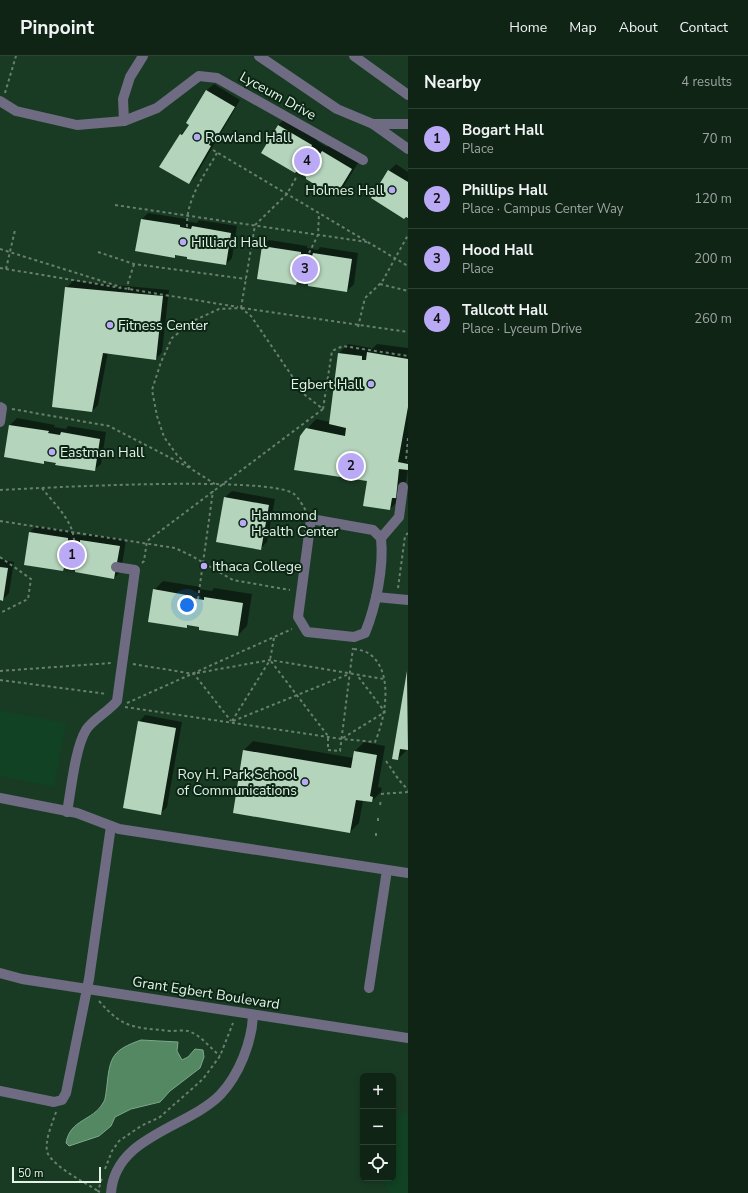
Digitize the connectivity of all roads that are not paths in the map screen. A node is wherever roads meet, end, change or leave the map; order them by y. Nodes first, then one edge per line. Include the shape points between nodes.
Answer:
1 (143, 56) edge
2 (259, 56) edge
3 (354, 56) edge
4 (408, 95) edge
5 (1, 102) edge
6 (124, 121) junction
7 (373, 124) junction
8 (408, 124) edge
9 (408, 149) edge
10 (363, 160) dead end
11 (1, 408) edge
12 (0, 422) edge
13 (403, 487) dead end
14 (381, 538) junction
15 (116, 567) dead end
16 (376, 596) junction
17 (408, 600) edge
18 (0, 798) edge
19 (67, 812) junction
20 (111, 826) junction
21 (387, 870) junction
22 (408, 873) edge
23 (0, 973) edge
24 (369, 988) dead end
25 (92, 990) junction
26 (252, 1014) junction
27 (408, 1038) edge
28 (0, 1091) edge
29 (112, 1193) edge

1 - 6 street via 130,77 123,99
2 - 7 street via 337,109
3 - 4 street
5 - 6 street, Lyceum Drive via 16,112 77,125
6 - 10 street, Lyceum Drive via 157,108 199,76 217,78
7 - 8 street
7 - 9 street
11 - 12 street
13 - 14 street via 399,517
14 - 16 street
14 - 16 street via 373,530 312,519 298,617 307,632 354,637 365,633
15 - 19 street via 135,570 117,701 86,730
16 - 17 street
18 - 19 street
19 - 20 street
20 - 21 street
20 - 25 street
21 - 22 street
21 - 24 street
23 - 25 street, Grant Egbert Boulevard
25 - 26 street, Grant Egbert Boulevard
25 - 28 street via 66,1092 60,1101
26 - 27 street, Grant Egbert Boulevard
26 - 29 street via 247,1046 234,1076 225,1089 208,1105 132,1151 117,1172

